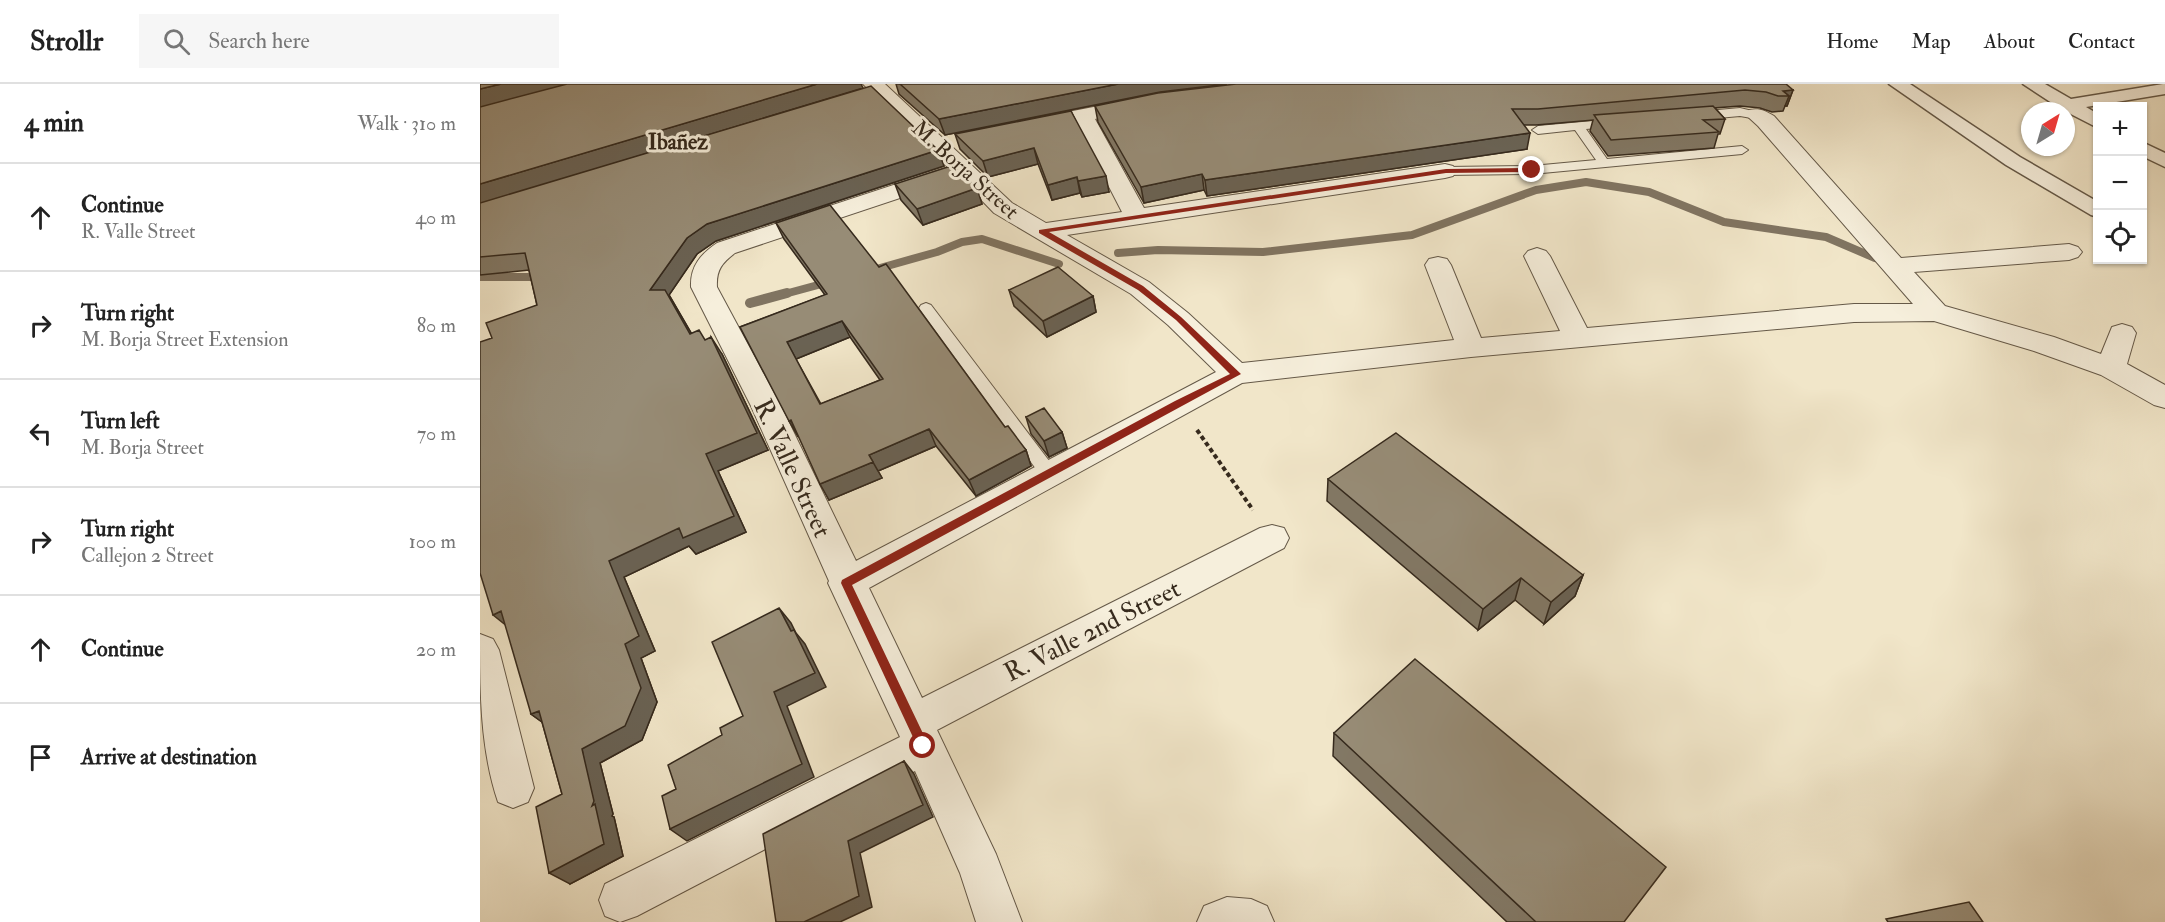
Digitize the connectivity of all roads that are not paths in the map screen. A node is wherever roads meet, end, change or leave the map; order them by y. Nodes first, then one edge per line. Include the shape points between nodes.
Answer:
1 (1898, 84) edge
2 (2032, 84) edge
3 (2165, 89) edge
4 (878, 90) edge
5 (1160, 100) edge
6 (2062, 102) edge
7 (2075, 104) edge
8 (2075, 110) edge
9 (1082, 115) junction
10 (1757, 115) joint
11 (1682, 117) edge
12 (2093, 120) edge
13 (1624, 122) edge
14 (1578, 126) junction
15 (1538, 130) dead end
16 (1005, 131) edge
17 (2165, 138) edge
18 (2147, 141) edge
19 (1742, 150) dead end
20 (2147, 151) edge
21 (954, 152) junction
22 (2165, 161) edge
23 (1603, 162) junction
24 (1446, 171) joint
25 (2095, 210) edge
26 (1137, 217) junction
27 (1041, 231) junction
28 (2069, 252) dead end
29 (1537, 256) dead end
30 (1438, 265) dead end
31 (1895, 266) junction
32 (926, 309) dead end
33 (1935, 312) junction
34 (2122, 333) dead end
35 (1578, 338) junction
36 (1471, 348) junction
37 (2111, 368) junction
38 (1236, 374) junction
39 (2165, 398) edge
40 (1050, 475) junction
41 (1272, 538) road end
42 (846, 583) junction
43 (480, 650) edge
44 (918, 734) junction
45 (513, 788) dead end
46 (621, 900) dead end
47 (999, 922) edge
48 (1220, 922) edge
49 (1251, 922) edge

1 - 25 street via 2013,161
2 - 6 street
3 - 7 street
4 - 21 street, M. Borja Street
5 - 9 street
8 - 12 street
9 - 16 street
9 - 26 street
10 - 11 lane via 1740,112
10 - 31 street
13 - 14 lane
14 - 15 lane
14 - 23 lane
17 - 18 street
19 - 23 lane
20 - 22 street
21 - 27 street, M. Borja Street via 1003,208
21 - 42 street, R. Valle Street via 726,248 706,264 703,274 704,287 766,406
23 - 24 lane via 1532,170
24 - 26 street
26 - 27 street
27 - 38 street, M. Borja Street via 1140,288
28 - 31 street
29 - 35 street
30 - 36 street
31 - 33 street
32 - 40 lane
33 - 35 street via 1854,313
33 - 37 street
34 - 37 street
35 - 36 street
36 - 38 street
37 - 39 street
38 - 40 street
40 - 42 street
41 - 44 street, R. Valle 2nd Street
42 - 44 street, R. Valle Street
43 - 45 street
44 - 46 street, R. Valle 2nd Street
44 - 47 street, R. Valle Street via 981,869
48 - 49 street

